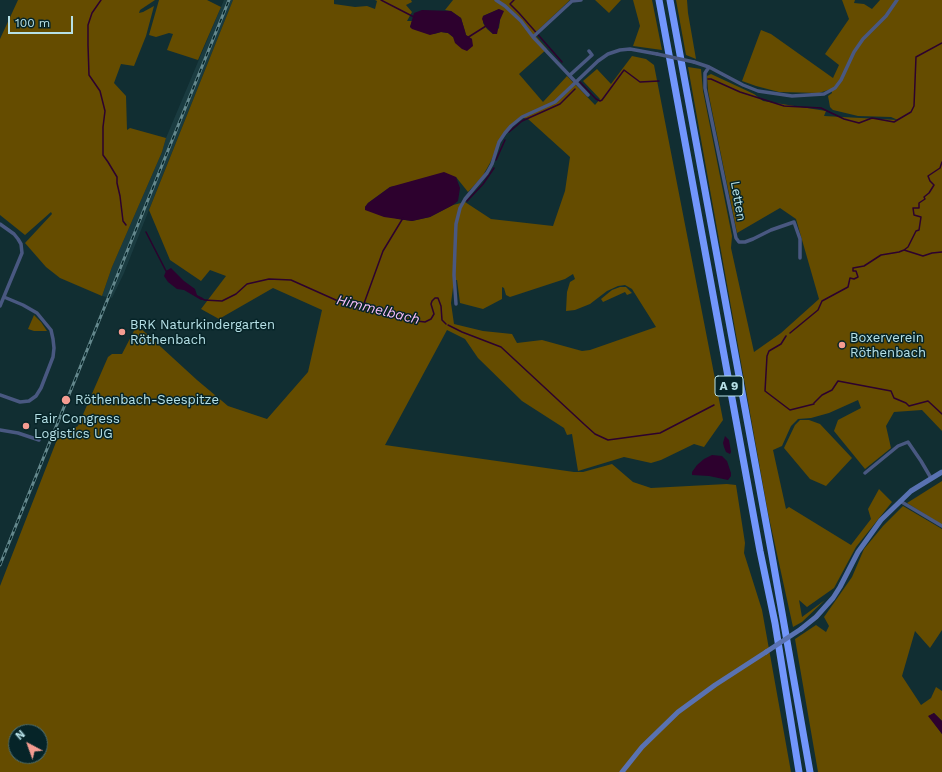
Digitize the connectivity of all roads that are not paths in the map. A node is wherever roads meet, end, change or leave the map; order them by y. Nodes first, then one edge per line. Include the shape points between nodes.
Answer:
1 (496, 0) edge
2 (581, 0) edge
3 (659, 0) edge
4 (670, 0) edge
5 (897, 0) edge
6 (533, 37) junction
7 (589, 50) dead end
8 (709, 67) junction
9 (570, 75) junction
10 (576, 82) junction
11 (588, 95) dead end
12 (0, 224) edge
13 (800, 258) dead end
14 (4, 297) junction
15 (456, 304) dead end
16 (0, 306) edge
17 (0, 395) edge
18 (0, 430) edge
19 (39, 440) dead end
20 (942, 472) edge
21 (865, 473) dead end
22 (931, 478) junction
23 (900, 501) junction
24 (942, 526) edge
25 (622, 772) edge
26 (799, 772) edge
27 (810, 772) edge

1 - 6 street via 515,15
2 - 6 street via 572,1
3 - 26 highway, A 9 via 775,623
4 - 27 highway, A 9
5 - 8 street via 886,16 863,39 835,88 824,94 792,96 758,91
6 - 9 street
7 - 9 street via 592,55
8 - 10 street, bridge via 630,49 616,52 598,61
8 - 13 street, Letten via 705,73 705,88 736,238 745,242 794,222 800,239
9 - 10 street
10 - 11 street
10 - 15 street via 555,102 522,117 511,126 499,142 487,173 460,208 456,224
12 - 14 street via 14,234 21,244 22,253
14 - 16 street
14 - 17 street via 37,313 51,330 54,348 53,357 36,396 29,401 20,402
18 - 19 street
20 - 22 street
21 - 22 street via 898,446 908,442
22 - 23 street
23 - 24 street
23 - 25 street, bridge via 870,534 840,587 816,617 678,712 642,747

